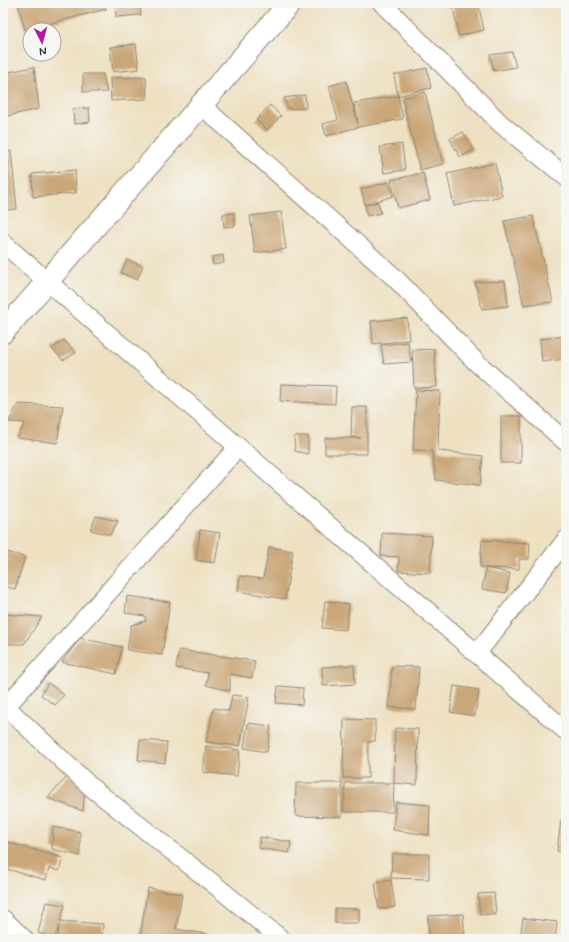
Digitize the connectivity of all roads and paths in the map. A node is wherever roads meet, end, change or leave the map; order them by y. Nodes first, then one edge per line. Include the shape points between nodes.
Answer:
1 (290, 3) edge
2 (382, 3) edge
3 (201, 105) junction
4 (566, 177) edge
5 (3, 243) edge
6 (48, 282) junction
7 (3, 332) edge
8 (566, 442) edge
9 (238, 447) junction
10 (566, 540) edge
11 (477, 653) junction
12 (4, 708) edge
13 (566, 731) edge
14 (3, 919) edge
15 (24, 939) edge
16 (281, 939) edge

1 - 3 street
2 - 4 street via 501,124
3 - 6 street
3 - 8 street via 395,278 477,363
5 - 6 street
6 - 7 street
6 - 9 street
9 - 11 street
9 - 12 street
10 - 11 street
11 - 13 street
12 - 16 street via 92,788
14 - 15 street

